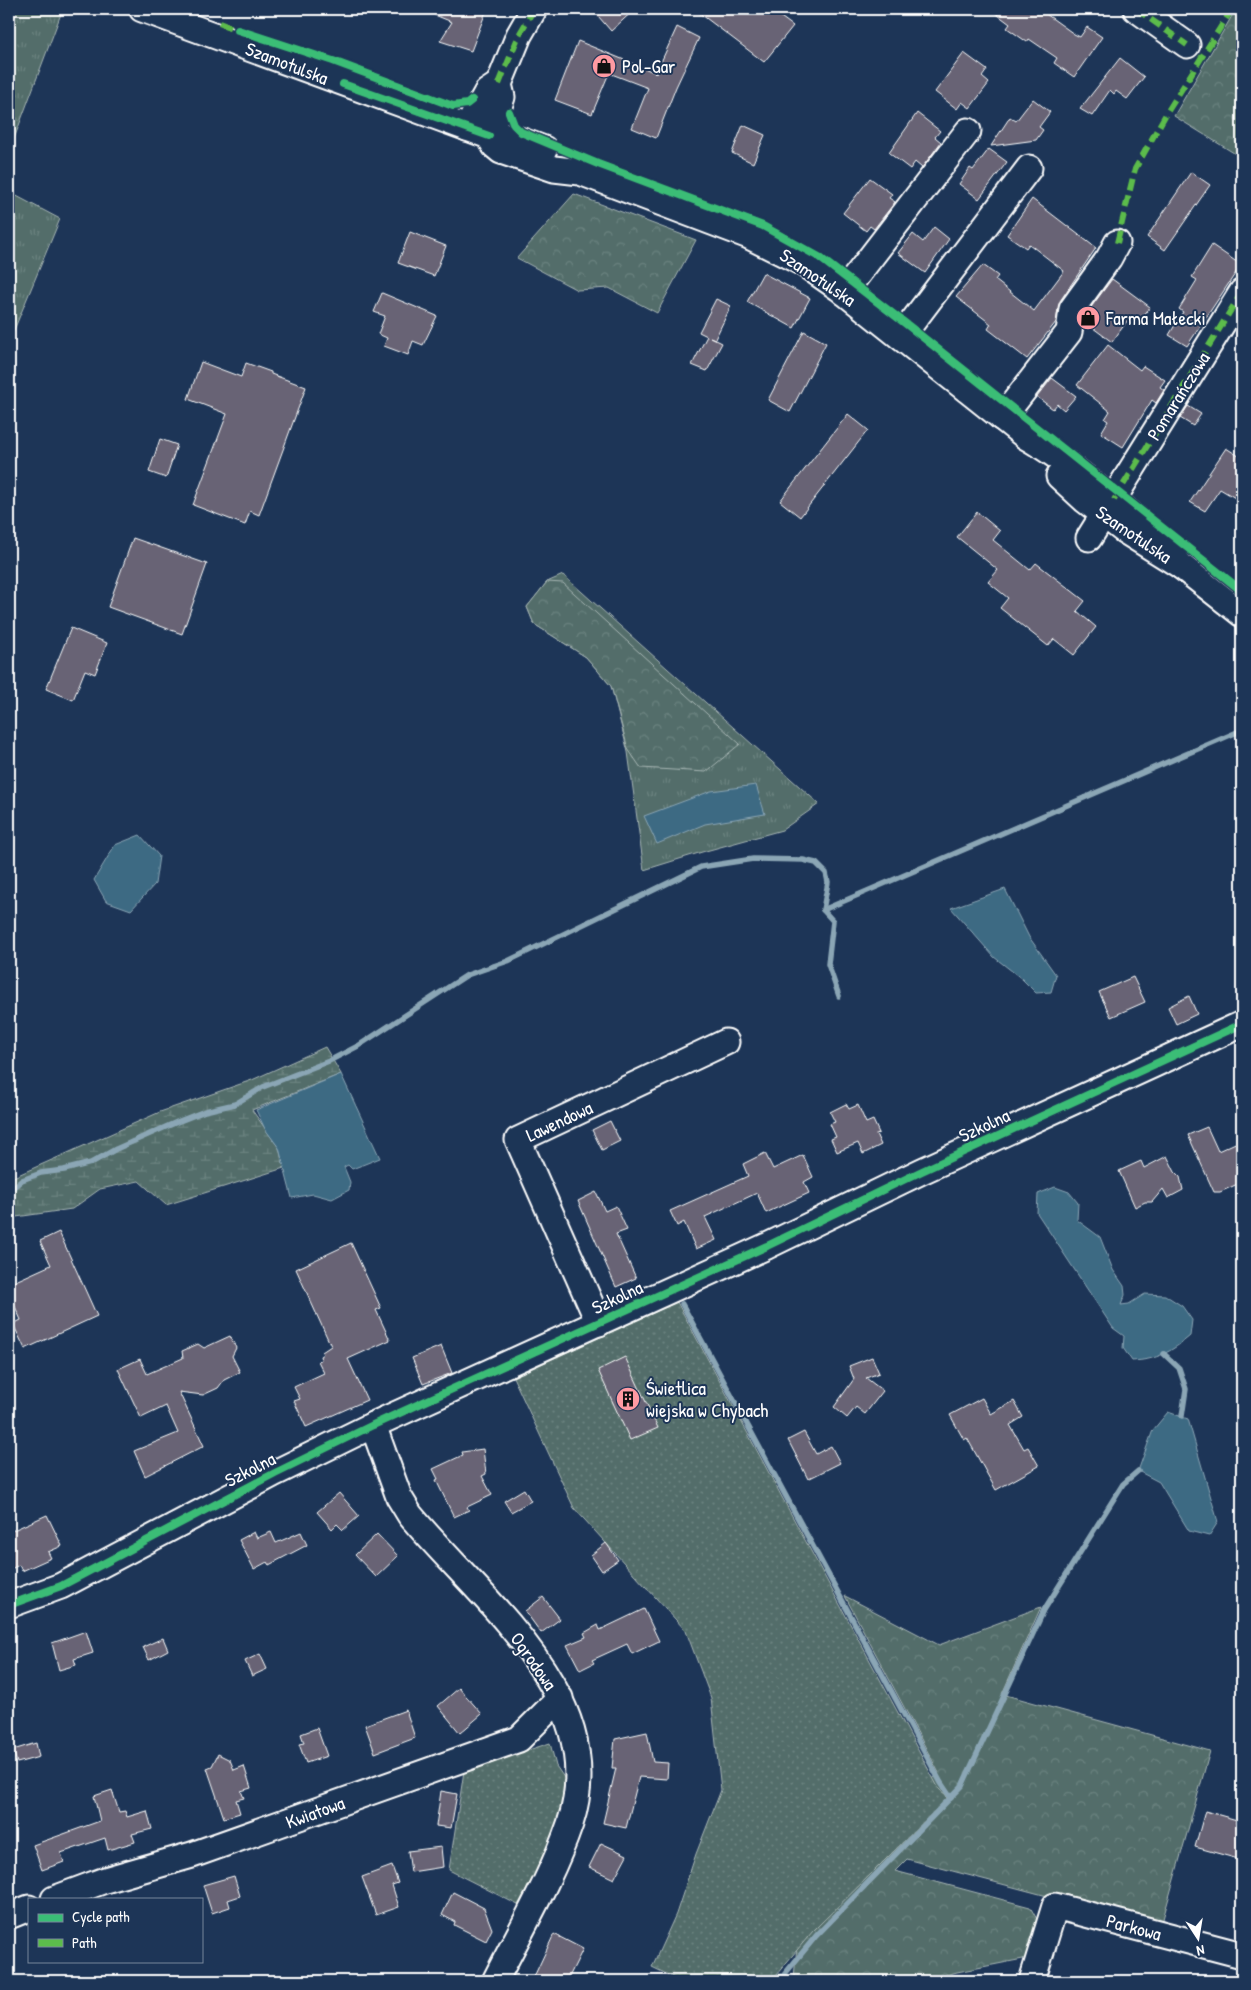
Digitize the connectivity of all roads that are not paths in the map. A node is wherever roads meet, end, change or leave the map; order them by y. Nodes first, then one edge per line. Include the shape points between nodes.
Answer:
1 (142, 9) edge
2 (534, 9) edge
3 (1136, 9) edge
4 (1188, 45) dead end
5 (968, 131) dead end
6 (478, 132) junction
7 (1029, 168) dead end
8 (1117, 243) dead end
9 (844, 292) junction
10 (1242, 292) edge
11 (901, 337) junction
12 (1002, 418) junction
13 (1109, 508) junction
14 (1089, 538) dead end
15 (1242, 614) edge
16 (1242, 1024) edge
17 (726, 1042) dead end
18 (599, 1323) junction
19 (373, 1426) junction
20 (9, 1605) edge
21 (560, 1698) junction
22 (57, 1898) edge
23 (28, 1908) edge
24 (9, 1916) edge
25 (1242, 1955) edge
26 (495, 1981) edge
27 (1032, 1981) edge

1 - 6 street, Szamotulska
2 - 6 street via 518,35 499,84 487,92
3 - 4 street
5 - 9 street
6 - 9 street, Szamotulska via 510,136 544,149 580,172 752,237 803,263
7 - 11 street
8 - 12 street via 1072,309 1069,332
9 - 11 street, Szamotulska
10 - 13 street, Pomarańczowa
11 - 12 street, Szamotulska
12 - 13 street, Szamotulska via 1024,436 1052,452
13 - 14 street, Pomarańczowa
13 - 15 street, Szamotulska via 1151,531 1181,566
16 - 18 street, Szkolna
17 - 18 street, Lawendowa via 518,1140
18 - 19 street, Szkolna
19 - 20 street, Szkolna via 61,1586
19 - 21 street, Ogrodowa via 399,1496 410,1515 526,1646
21 - 22 street, Kwiatowa via 520,1739 192,1855 105,1880
21 - 26 street, Ogrodowa via 571,1732 578,1789 564,1840
23 - 24 street
25 - 27 street, Parkowa via 1055,1906

